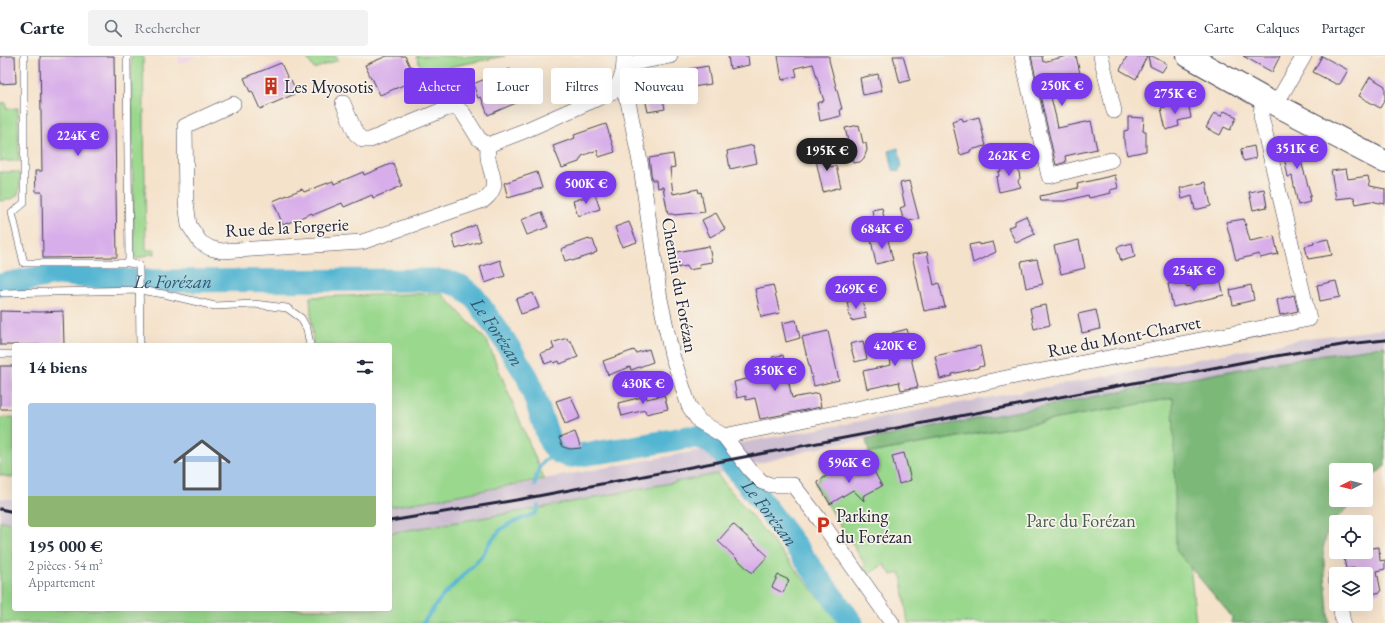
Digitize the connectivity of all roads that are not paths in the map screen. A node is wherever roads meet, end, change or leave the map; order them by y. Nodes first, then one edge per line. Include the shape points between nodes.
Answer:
1 (24, 56) edge
2 (126, 56) edge
3 (670, 56) edge
4 (1022, 56) edge
5 (1101, 56) edge
6 (1188, 56) edge
7 (1304, 56) edge
8 (624, 60) edge
9 (619, 84) junction
10 (1271, 102) junction
11 (343, 103) dead end
12 (233, 104) dead end
13 (1114, 110) dead end
14 (488, 145) junction
15 (1111, 160) dead end
16 (1385, 162) edge
17 (130, 263) junction
18 (139, 290) junction
19 (3, 293) dead end
20 (140, 343) edge
21 (310, 343) edge
22 (0, 354) edge
23 (12, 354) edge
24 (724, 436) junction
25 (1341, 611) edge
26 (892, 623) edge
27 (1343, 623) edge

1 - 17 lane via 24,203 12,214 24,263
2 - 17 lane
3 - 8 street
4 - 15 street via 1049,176
5 - 13 street
6 - 10 main road
7 - 10 street
8 - 9 street via 623,75
9 - 14 street via 612,92
9 - 24 street, Chemin du Forézan via 630,108 660,299 672,355 688,406 699,422
10 - 16 main road
10 - 24 street, Rue du Mont-Charvet via 1262,105 1261,116 1309,319
11 - 14 street via 356,134 363,140 370,140 445,109 456,108 463,113 479,139
12 - 14 street, Rue de la Forgerie via 185,126 186,202 189,225 200,242 222,251 362,242 484,200 491,194 494,182 488,160
17 - 18 lane via 139,265
18 - 19 lane
18 - 20 lane
18 - 21 lane via 215,306 254,304 287,308 301,318 307,329
22 - 23 lane
24 - 26 street, Chemin du Forézan via 762,482 771,485 793,485
25 - 27 street

